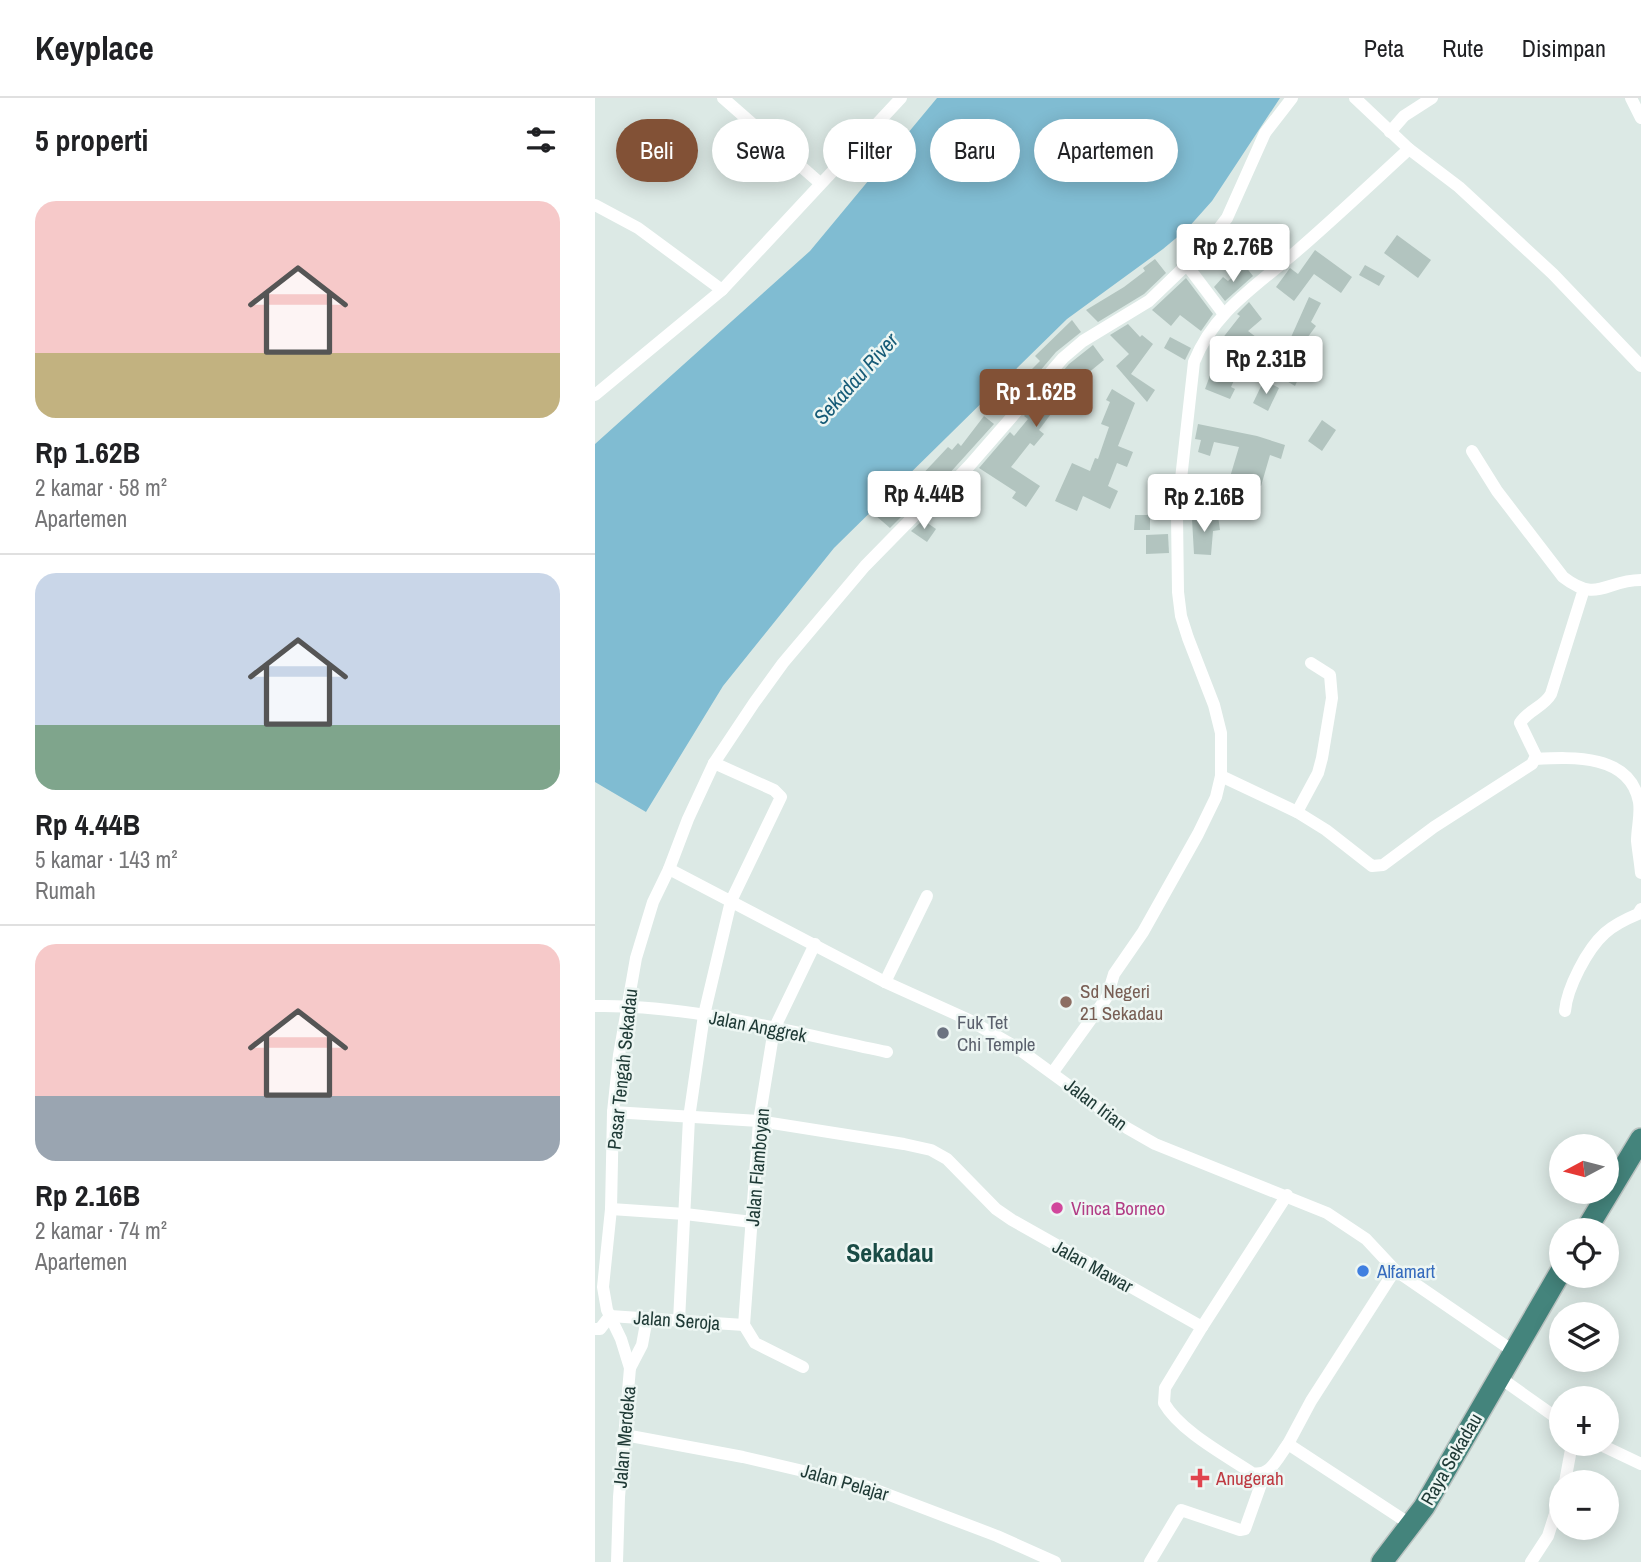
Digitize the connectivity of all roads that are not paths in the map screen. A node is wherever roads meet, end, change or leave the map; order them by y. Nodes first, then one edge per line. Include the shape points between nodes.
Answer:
1 (723, 98) edge
2 (901, 98) edge
3 (1292, 98) edge
4 (1355, 98) edge
5 (1432, 98) edge
6 (1631, 98) edge
7 (1641, 118) edge
8 (1390, 132) junction
9 (1409, 149) junction
10 (820, 183) junction
11 (595, 205) edge
12 (1187, 264) junction
13 (722, 290) junction
14 (1223, 313) junction
15 (1641, 366) edge
16 (595, 395) edge
17 (1472, 451) dead end
18 (1641, 580) edge
19 (1584, 589) junction
20 (1311, 663) dead end
21 (1535, 759) junction
22 (714, 763) junction
23 (1221, 776) junction
24 (1297, 812) junction
25 (669, 869) junction
26 (1641, 873) edge
27 (927, 896) dead end
28 (731, 901) junction
29 (1641, 909) edge
30 (815, 944) junction
31 (885, 982) junction
32 (628, 1005) junction
33 (595, 1006) edge
34 (1565, 1011) dead end
35 (704, 1015) junction
36 (774, 1029) junction
37 (887, 1052) dead end
38 (1053, 1072) junction
39 (613, 1112) junction
40 (689, 1118) junction
41 (759, 1121) junction
42 (1641, 1139) edge
43 (1287, 1195) junction
44 (611, 1209) junction
45 (685, 1213) junction
46 (1593, 1218) edge
47 (752, 1222) junction
48 (1395, 1270) junction
49 (1551, 1288) edge
50 (610, 1316) junction
51 (647, 1318) junction
52 (678, 1321) junction
53 (744, 1325) junction
54 (1202, 1327) junction
55 (595, 1329) edge
56 (1513, 1351) junction
57 (803, 1367) dead end
58 (630, 1368) junction
59 (1499, 1377) junction
60 (1549, 1413) edge
61 (625, 1434) junction
62 (1288, 1444) junction
63 (1619, 1454) edge
64 (1641, 1464) edge
65 (1265, 1473) junction
66 (1410, 1524) junction
67 (1549, 1533) edge
68 (617, 1562) edge
69 (1055, 1562) edge
70 (1150, 1562) edge
71 (1382, 1562) edge
72 (1531, 1562) edge

1 - 10 street
2 - 10 street
3 - 12 street, Pasar Tengah Sekadau via 1265,133 1227,218
4 - 8 street
5 - 8 street via 1404,116
6 - 7 street
8 - 9 street
9 - 14 street
9 - 15 street via 1459,187 1536,258
10 - 13 street
11 - 13 street via 638,228
12 - 14 street
12 - 22 street, Pasar Tengah Sekadau via 1149,301 1068,353 970,466 893,537 783,663
13 - 16 street
14 - 23 street via 1194,362 1176,552 1181,616 1221,733
17 - 19 street via 1556,570
18 - 19 street via 1619,582 1600,591
19 - 21 street via 1548,701 1520,723
20 - 24 street via 1330,675 1332,698 1320,766
21 - 24 street via 1377,867
21 - 26 street via 1590,760 1612,766 1630,778 1639,803
22 - 25 street, Pasar Tengah Sekadau
22 - 28 street via 781,797
23 - 24 street
23 - 38 street via 1198,834 1114,974 1107,997
25 - 28 street, Jalan Irian
25 - 32 street, Pasar Tengah Sekadau via 653,902 636,958
27 - 31 street
28 - 30 street, Jalan Irian
28 - 35 street
29 - 34 street via 1602,935 1578,972
30 - 31 street, Jalan Irian
30 - 36 street, Jalan Flamboyan
31 - 38 street, Jalan Irian via 969,1020
32 - 33 street, Jalan Anggrek
32 - 35 street, Jalan Anggrek
32 - 39 street, Pasar Tengah Sekadau
35 - 36 street, Jalan Anggrek
35 - 40 street
36 - 37 street, Jalan Anggrek
36 - 41 street, Jalan Flamboyan
38 - 43 street, Jalan Irian via 1149,1140
39 - 40 street, Jalan Mawar
39 - 44 street, Pasar Tengah Sekadau
40 - 41 street, Jalan Mawar
40 - 45 street
41 - 47 street, Jalan Flamboyan
41 - 54 street, Jalan Mawar via 904,1143 941,1154 1012,1220
42 - 46 highway
43 - 48 street, Jalan Irian via 1347,1225
43 - 54 street
44 - 45 street
44 - 50 street, Pasar Tengah Sekadau via 603,1287
45 - 47 street
45 - 52 street
47 - 53 street, Jalan Flamboyan
48 - 56 street, Jalan Irian
48 - 62 street
49 - 56 highway, Raya Sekadau
50 - 51 street, Jalan Seroja
50 - 55 street
50 - 58 street, Jalan Merdeka
51 - 52 street, Jalan Seroja
51 - 58 street via 642,1345
52 - 53 street, Jalan Seroja
53 - 57 street via 760,1346
54 - 65 street via 1165,1388 1164,1403 1175,1418 1215,1448 1252,1473
56 - 59 highway, Raya Sekadau
58 - 61 street, Jalan Merdeka
59 - 60 street
59 - 66 highway, Raya Sekadau
61 - 68 street, Jalan Merdeka
61 - 69 street, Jalan Pelajar via 863,1485
62 - 65 street
62 - 66 street
63 - 64 street
65 - 70 street via 1245,1529 1181,1510
66 - 71 highway, Raya Sekadau
67 - 72 street

